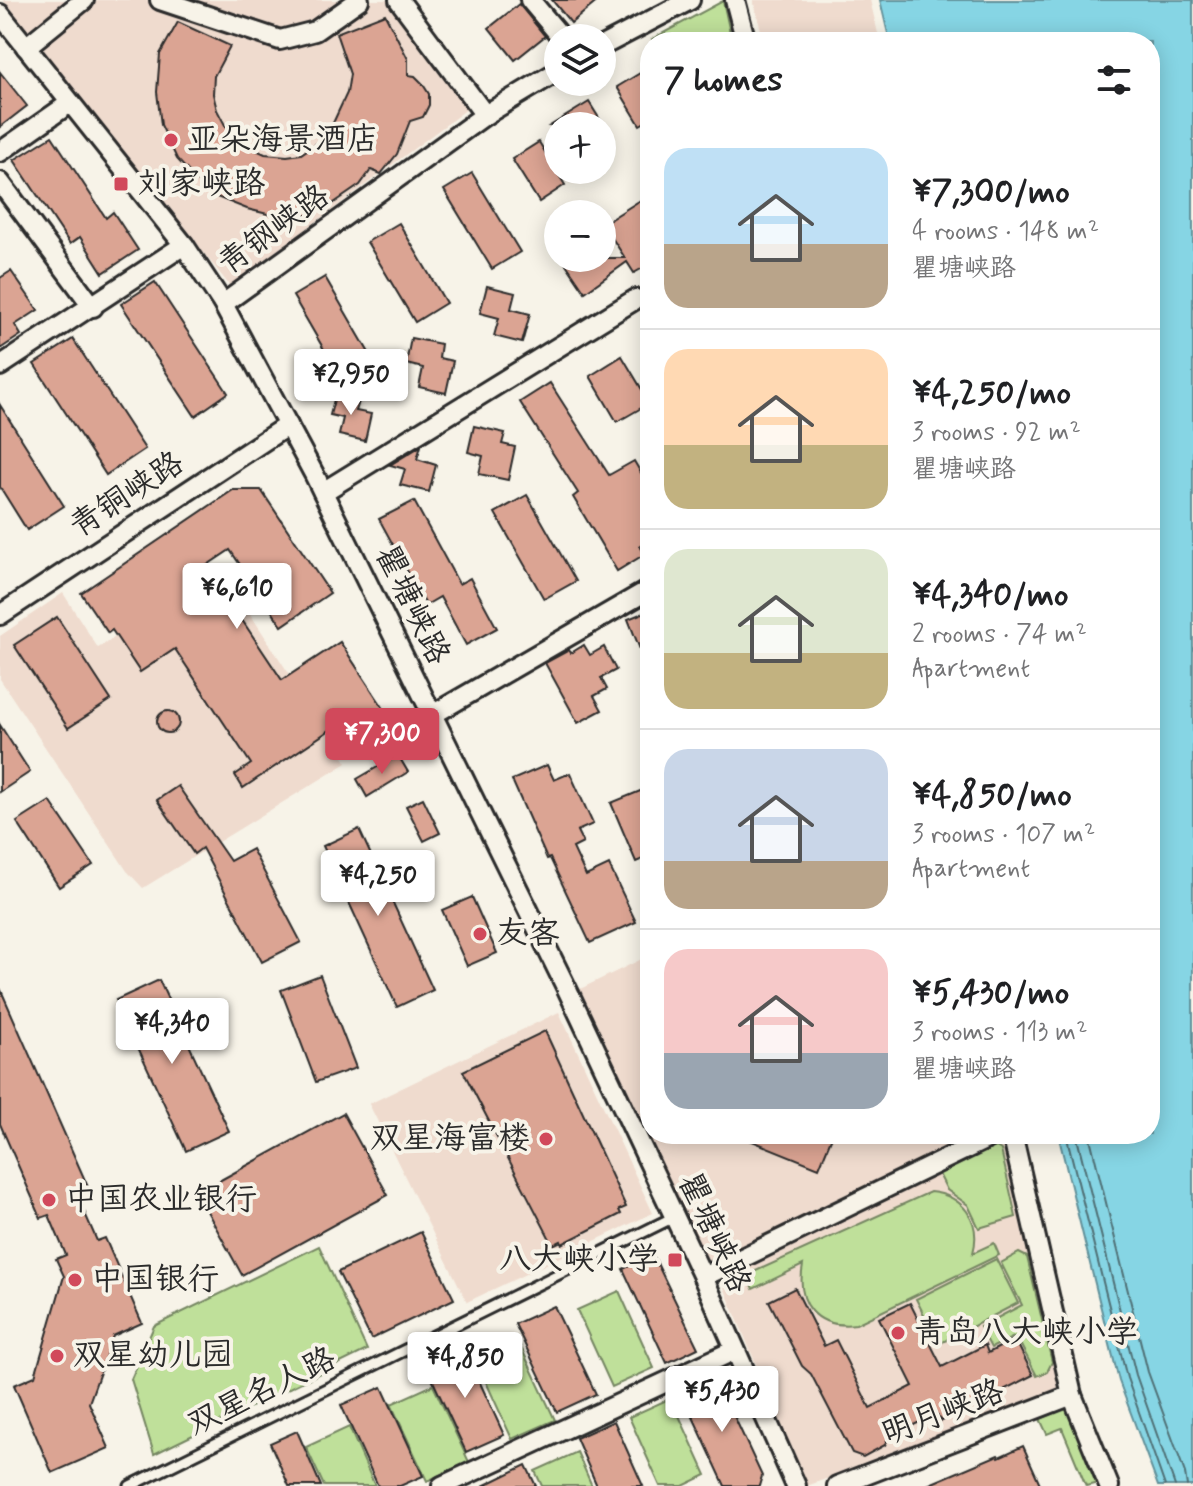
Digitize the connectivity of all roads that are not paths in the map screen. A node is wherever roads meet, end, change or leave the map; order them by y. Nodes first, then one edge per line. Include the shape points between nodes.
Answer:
1 (84, 0) edge
2 (160, 0) edge
3 (359, 0) edge
4 (399, 0) edge
5 (530, 0) edge
6 (690, 0) edge
7 (735, 0) edge
8 (0, 14) edge
9 (550, 24) edge
10 (743, 32) edge
11 (616, 39) edge
12 (26, 47) junction
13 (544, 79) edge
14 (70, 103) junction
15 (485, 115) junction
16 (0, 152) edge
17 (0, 182) edge
18 (184, 245) junction
19 (636, 299) dead end
20 (223, 304) junction
21 (93, 307) junction
22 (0, 366) edge
23 (288, 425) junction
24 (323, 492) junction
25 (640, 595) edge
26 (0, 615) edge
27 (432, 715) junction
28 (976, 1144) edge
29 (1014, 1144) edge
30 (674, 1217) junction
31 (703, 1277) junction
32 (735, 1350) junction
33 (1072, 1395) junction
34 (130, 1486) edge
35 (442, 1486) edge
36 (796, 1486) edge
37 (837, 1486) edge
38 (1109, 1486) edge

1 - 12 street
2 - 3 street via 280,40 315,31
4 - 15 street
5 - 9 street
6 - 11 street
7 - 10 street
8 - 12 street, 瞿塘峡路
12 - 14 street, 瞿塘峡路
13 - 15 street, 青钢峡路
14 - 16 street
14 - 18 street, 瞿塘峡路
15 - 20 street, 青钢峡路
17 - 21 street
18 - 20 street, 瞿塘峡路
18 - 21 street
19 - 24 street
20 - 23 street, 瞿塘峡路
21 - 22 street
23 - 24 street, 瞿塘峡路
23 - 26 street, 青铜峡路
24 - 27 street, 瞿塘峡路
25 - 27 street
27 - 30 street, 瞿塘峡路
28 - 31 street
29 - 33 street
30 - 31 street, 瞿塘峡路
30 - 34 lane, 双星名人路
31 - 32 street, 瞿塘峡路
32 - 35 street
32 - 36 street, 瞿塘峡路
33 - 37 street, 明月峡路
33 - 38 street

